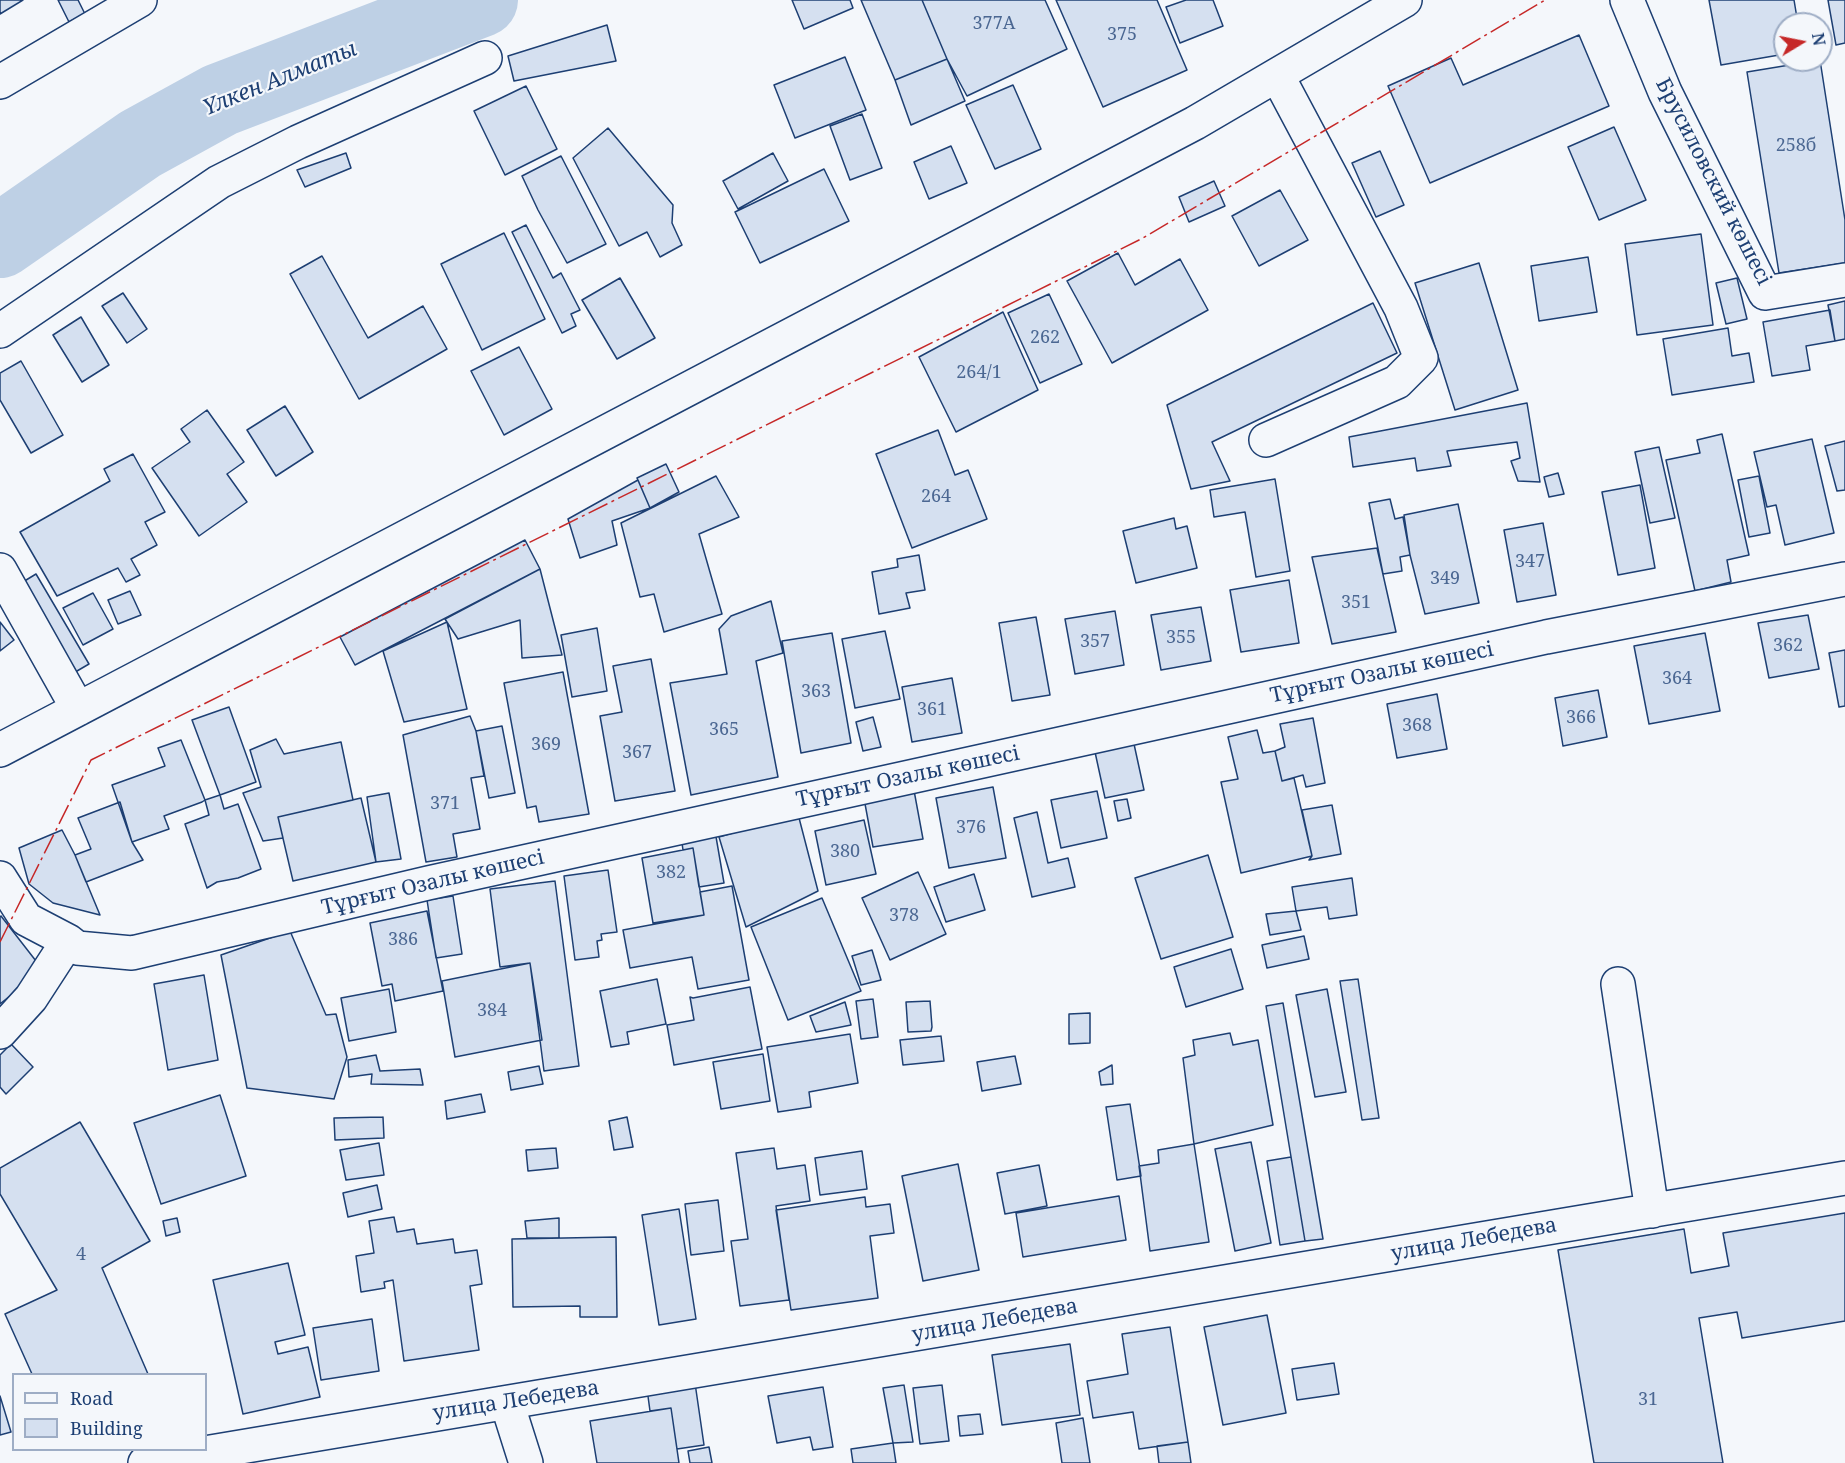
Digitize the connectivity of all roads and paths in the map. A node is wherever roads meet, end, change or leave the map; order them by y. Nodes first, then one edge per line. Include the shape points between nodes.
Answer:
1 (140, 0) edge
2 (1405, 0) edge
3 (1627, 0) edge
4 (485, 58) dead end
5 (1277, 75) junction
6 (0, 82) edge
7 (1845, 280) edge
8 (0, 332) edge
9 (1266, 440) dead end
10 (0, 570) edge
11 (1845, 579) edge
12 (78, 709) junction
13 (0, 750) edge
14 (0, 878) edge
15 (68, 941) junction
16 (1618, 984) dead end
17 (0, 1032) edge
18 (1845, 1178) edge
19 (1652, 1210) junction
20 (507, 1403) junction
21 (145, 1463) edge
22 (526, 1463) edge

1 - 6 street
2 - 5 street
3 - 7 street, Брусиловский көшесі via 1665,92 1765,293
4 - 8 street via 219,182
5 - 9 street via 1401,308 1421,358 1397,382
5 - 12 street via 1195,123
10 - 12 street
11 - 15 street, Тұрғыт Озалы көшесі via 1523,642 428,883 132,953 77,948
12 - 13 street
14 - 15 street, Тұрғыт Озалы көшесі via 26,919
15 - 17 street via 31,998
16 - 19 street
18 - 19 street, улица Лебедева
19 - 20 street, улица Лебедева
20 - 21 street, улица Лебедева
20 - 22 street

